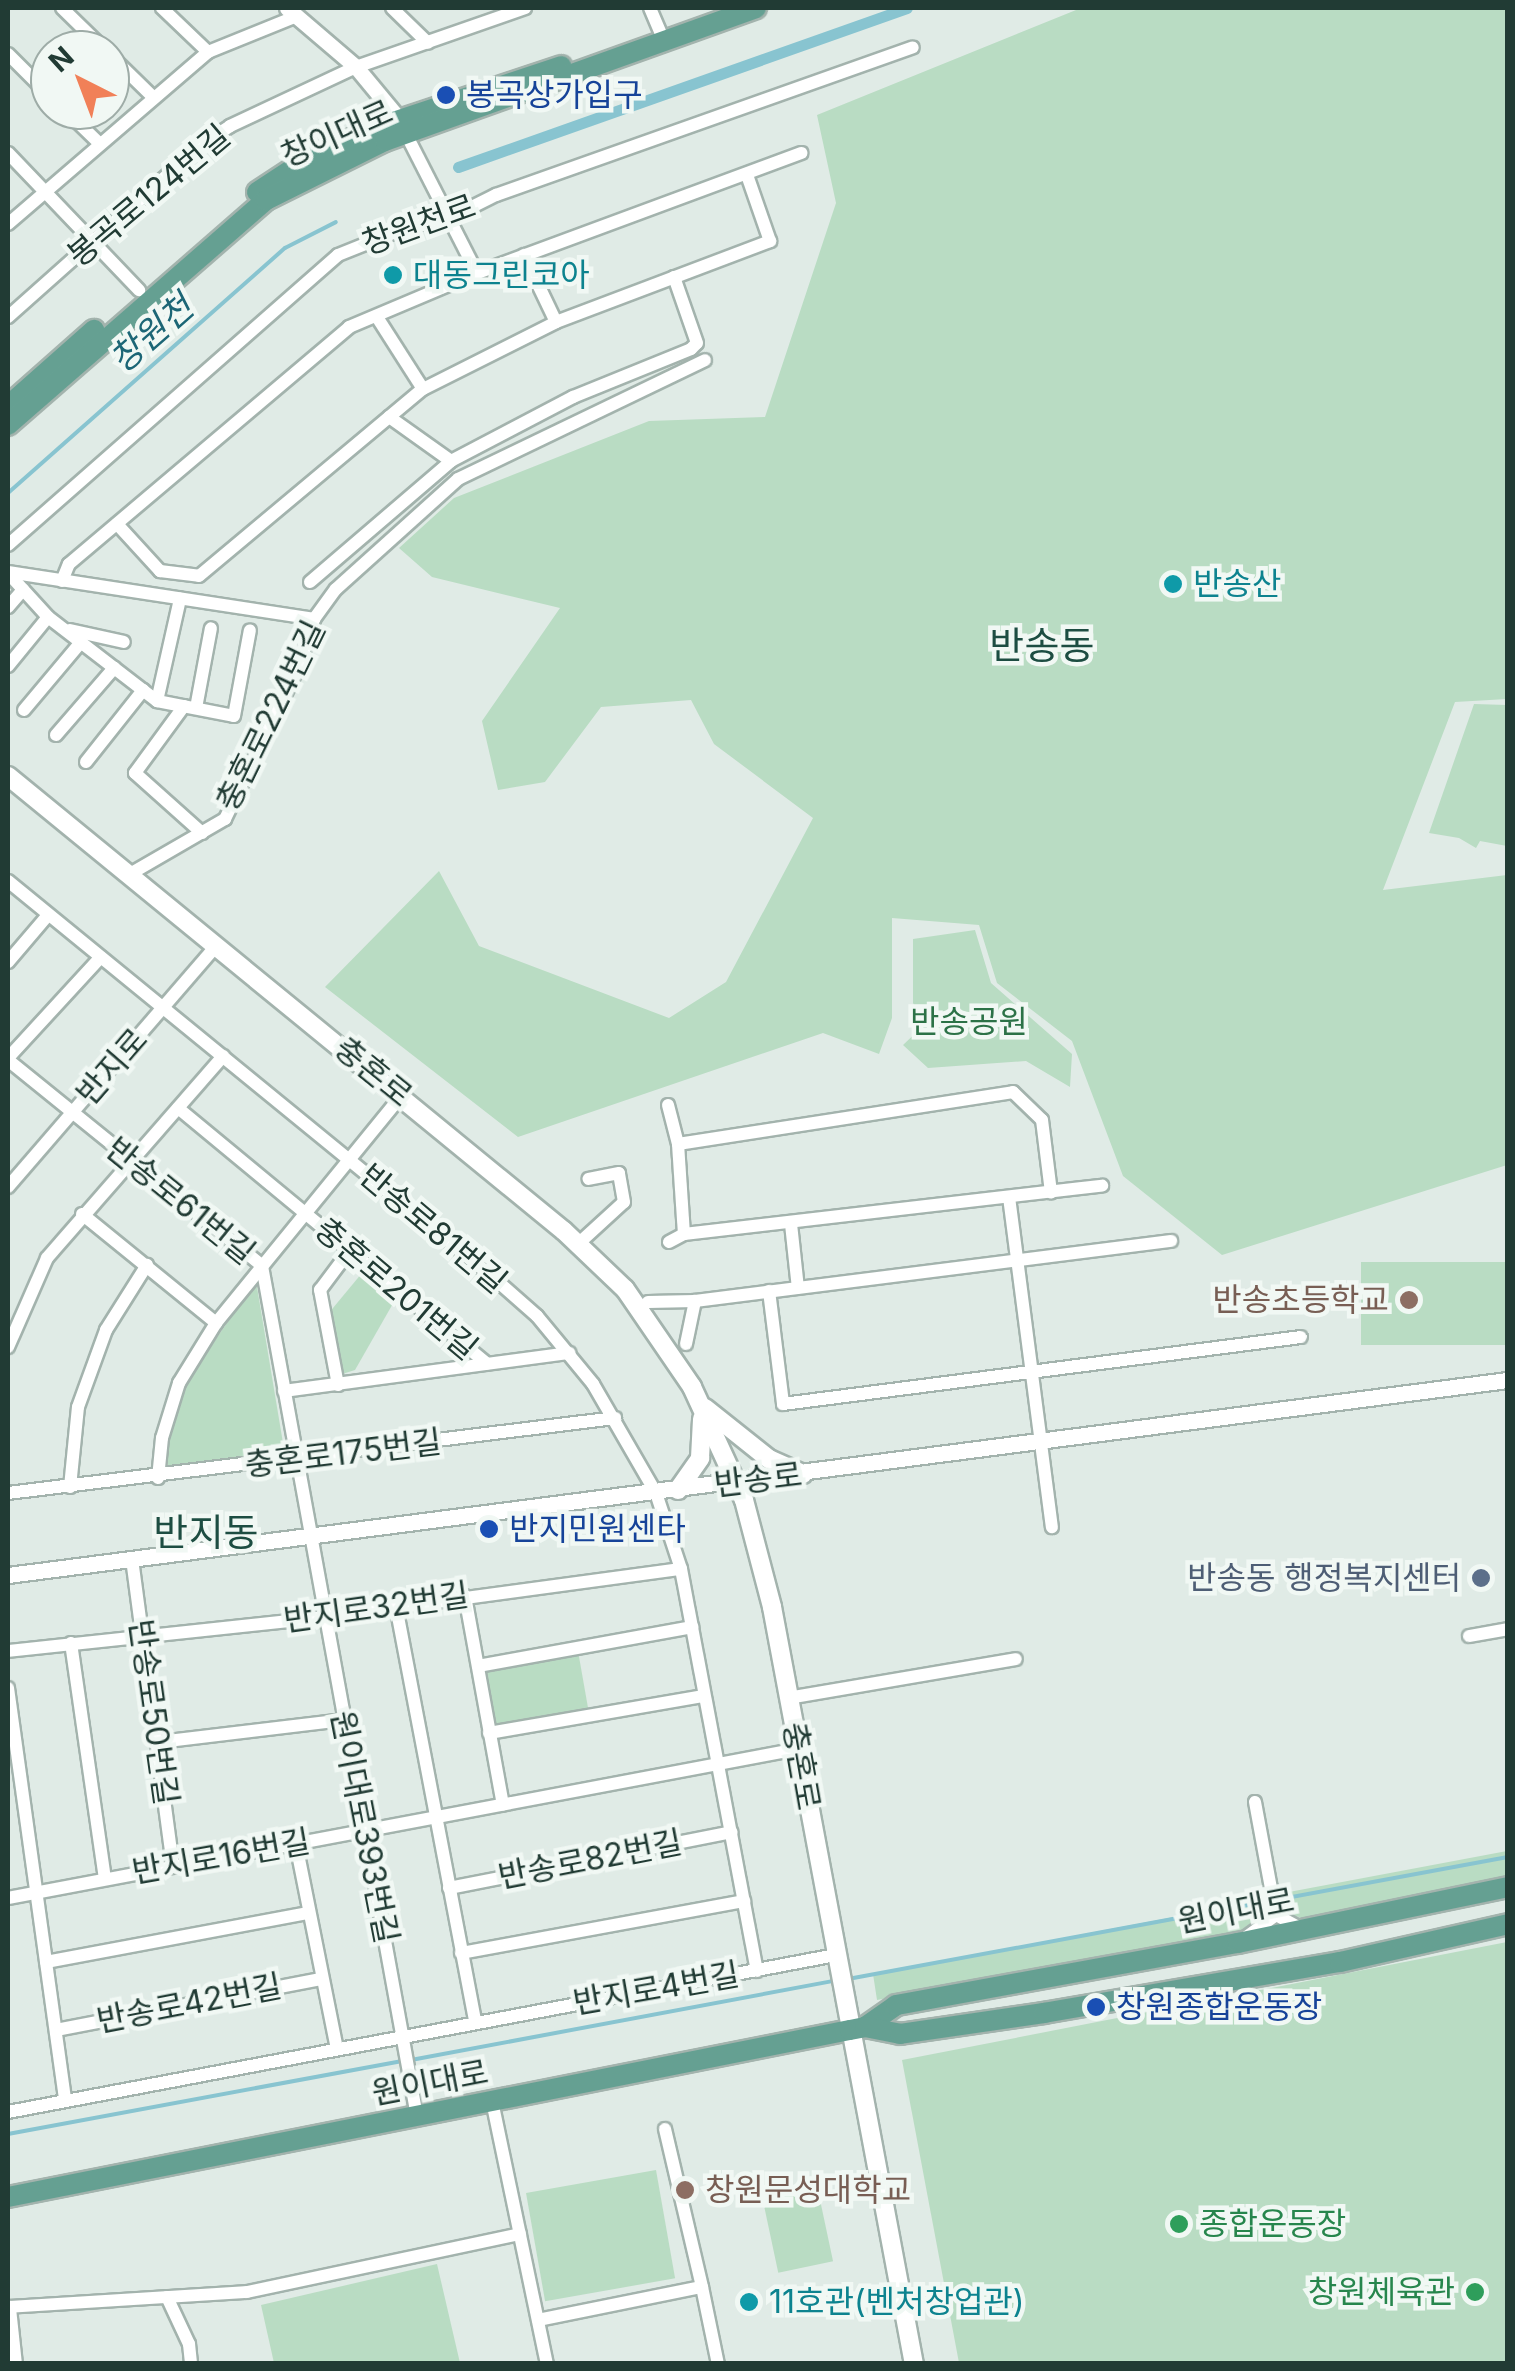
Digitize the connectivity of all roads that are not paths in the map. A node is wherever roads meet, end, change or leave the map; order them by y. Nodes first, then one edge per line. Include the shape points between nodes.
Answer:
1 (62, 8) edge
2 (162, 8) edge
3 (392, 8) edge
4 (525, 8) edge
5 (650, 8) edge
6 (723, 8) edge
7 (756, 8) edge
8 (292, 12) edge
9 (85, 30) edge
10 (660, 32) junction
11 (428, 43) junction
12 (914, 47) dead end
13 (208, 52) junction
14 (8, 54) edge
15 (356, 67) junction
16 (130, 74) edge
17 (30, 76) edge
18 (152, 96) junction
19 (403, 126) junction
20 (85, 130) edge
21 (98, 143) junction
22 (8, 153) edge
23 (801, 154) dead end
24 (747, 175) junction
25 (45, 191) junction
26 (444, 216) junction
27 (8, 224) edge
28 (92, 243) junction
29 (524, 255) junction
30 (477, 272) junction
31 (674, 277) junction
32 (138, 290) junction
33 (8, 317) edge
34 (377, 317) junction
35 (556, 322) junction
36 (705, 360) dead end
37 (423, 388) junction
38 (8, 406) edge
39 (389, 416) junction
40 (8, 425) edge
41 (451, 462) junction
42 (116, 524) junction
43 (8, 545) edge
44 (8, 573) edge
45 (62, 581) junction
46 (310, 582) dead end
47 (23, 590) junction
48 (180, 599) junction
49 (8, 608) edge
50 (48, 618) junction
51 (314, 620) junction
52 (211, 628) dead end
53 (63, 629) junction
54 (250, 630) dead end
55 (81, 642) junction
56 (124, 642) dead end
57 (8, 666) edge
58 (114, 668) junction
59 (143, 690) junction
60 (157, 701) junction
61 (190, 707) junction
62 (24, 710) dead end
63 (56, 735) dead end
64 (86, 762) dead end
65 (8, 776) edge
66 (202, 833) junction
67 (130, 874) junction
68 (8, 881) edge
69 (48, 914) junction
70 (216, 946) junction
71 (101, 957) junction
72 (8, 962) edge
73 (163, 1008) junction
74 (222, 1056) junction
75 (8, 1059) edge
76 (402, 1094) junction
77 (668, 1105) dead end
78 (178, 1108) junction
79 (72, 1113) junction
80 (678, 1144) junction
81 (349, 1159) junction
82 (128, 1160) junction
83 (589, 1178) dead end
84 (1102, 1186) dead end
85 (8, 1188) edge
86 (1051, 1192) junction
87 (1009, 1198) junction
88 (306, 1213) junction
89 (82, 1214) junction
90 (790, 1224) junction
91 (684, 1234) junction
92 (1171, 1241) dead end
93 (669, 1242) dead end
94 (578, 1244) junction
95 (350, 1250) junction
96 (1017, 1260) junction
97 (147, 1265) junction
98 (262, 1266) junction
99 (798, 1288) junction
100 (769, 1291) junction
101 (694, 1301) junction
102 (648, 1302) dead end
103 (216, 1323) junction
104 (1301, 1337) dead end
105 (686, 1344) dead end
106 (8, 1346) edge
107 (569, 1353) junction
108 (488, 1364) junction
109 (1030, 1372) junction
110 (1508, 1380) edge
111 (338, 1385) junction
112 (284, 1392) junction
113 (700, 1404) junction
114 (615, 1418) junction
115 (1039, 1443) junction
116 (296, 1460) junction
117 (803, 1474) junction
118 (158, 1478) junction
119 (738, 1482) junction
120 (70, 1487) junction
121 (678, 1490) junction
122 (8, 1493) edge
123 (656, 1493) junction
124 (1052, 1527) dead end
125 (311, 1537) junction
126 (132, 1558) junction
127 (681, 1570) junction
128 (8, 1575) edge
129 (465, 1596) junction
130 (396, 1606) junction
131 (325, 1618) junction
132 (692, 1627) junction
133 (1508, 1629) edge
134 (143, 1634) junction
135 (1469, 1636) dead end
136 (71, 1643) junction
137 (8, 1651) edge
138 (1016, 1659) dead end
139 (478, 1666) junction
140 (8, 1688) edge
141 (704, 1696) junction
142 (788, 1698) junction
143 (343, 1720) junction
144 (489, 1733) junction
145 (158, 1742) junction
146 (797, 1749) junction
147 (719, 1764) junction
148 (1255, 1802) dead end
149 (504, 1805) junction
150 (436, 1818) junction
151 (366, 1830) junction
152 (731, 1832) junction
153 (296, 1844) junction
154 (173, 1866) junction
155 (105, 1878) junction
156 (1508, 1887) edge
157 (449, 1888) junction
158 (36, 1892) junction
159 (8, 1898) edge
160 (744, 1901) junction
161 (308, 1912) junction
162 (1276, 1915) junction
163 (1508, 1924) edge
164 (1302, 1929) junction
165 (1238, 1943) junction
166 (461, 1954) junction
167 (837, 1958) junction
168 (46, 1962) junction
169 (757, 1971) junction
170 (322, 1979) junction
171 (475, 2021) junction
172 (858, 2029) junction
173 (56, 2030) junction
174 (405, 2034) junction
175 (336, 2048) junction
176 (64, 2098) junction
177 (492, 2102) junction
178 (8, 2112) edge
179 (418, 2116) junction
180 (665, 2129) dead end
181 (8, 2197) edge
182 (520, 2234) junction
183 (702, 2287) junction
184 (167, 2297) junction
185 (8, 2308) edge
186 (538, 2320) junction
187 (14, 2364) edge
188 (192, 2364) edge
189 (547, 2364) edge
190 (718, 2364) edge
191 (914, 2364) edge

1 - 9 street
2 - 13 street
3 - 11 street
4 - 11 street, 봉곡로124번길
5 - 10 street
6 - 10 main road, 창이대로
7 - 19 main road, 창이대로 via 483,110
8 - 13 street
8 - 15 street
10 - 19 main road, 창이대로
11 - 15 street, 봉곡로124번길
12 - 26 street, 창원천로
13 - 18 street
14 - 17 street
15 - 19 street
15 - 28 street, 봉곡로124번길 via 216,135
16 - 18 street
18 - 21 street
19 - 26 street
19 - 32 main road, 창이대로 via 312,156 249,197
19 - 40 main road, 창이대로 via 266,200
20 - 21 street
21 - 25 street
22 - 25 street
23 - 24 street
24 - 29 street
24 - 31 street via 770,241
25 - 27 street
25 - 28 street
26 - 30 street
26 - 43 street, 창원천로 via 324,264
28 - 32 street
28 - 33 street, 봉곡로124번길
29 - 30 street
29 - 35 street
30 - 34 street
31 - 35 street
31 - 41 street via 698,343 690,350 573,398
32 - 38 main road, 창이대로
34 - 37 street
34 - 42 street via 348,327
35 - 37 street
36 - 51 street, 충혼로224번길 via 458,479 336,589
37 - 39 street
39 - 41 street
39 - 42 street via 198,576 160,571
41 - 46 street
42 - 45 street via 70,564
44 - 45 street
44 - 47 street
45 - 48 street
47 - 49 street
47 - 50 street
48 - 51 street
48 - 60 street
50 - 53 street
50 - 57 street
51 - 66 street, 충혼로224번길 via 300,664 225,819
52 - 61 street
53 - 55 street
53 - 56 street
54 - 61 street via 234,716
55 - 58 street
55 - 62 street
58 - 59 street
58 - 63 street
59 - 60 street
59 - 64 street
60 - 61 street
61 - 66 street via 134,773
65 - 67 main road, 충혼로
66 - 67 street, 충혼로224번길
67 - 70 main road, 충혼로
68 - 69 street, 반송로81번길
69 - 71 street, 반송로81번길
69 - 72 street
70 - 73 street, 반지로
70 - 76 main road, 충혼로
71 - 73 street, 반송로81번길
71 - 75 street
73 - 74 street, 반송로81번길
73 - 79 street, 반지로
74 - 78 street
74 - 81 street, 반송로81번길
75 - 79 street, 반송로61번길
76 - 81 street, 충혼로201번길
76 - 94 main road, 충혼로
77 - 80 street
78 - 82 street
78 - 88 street, 충혼로201번길
79 - 82 street, 반송로61번길
79 - 85 street, 반지로
80 - 86 street via 1014,1092 1042,1120
80 - 91 street
81 - 88 street, 충혼로201번길
81 - 107 street, 반송로81번길 via 537,1316
82 - 89 street
82 - 98 street, 반송로61번길
83 - 94 street via 619,1173 624,1202
84 - 86 street
86 - 87 street
87 - 90 street
87 - 96 street
88 - 95 street, 충혼로201번길
88 - 98 street, 충혼로201번길
89 - 97 street
89 - 106 street via 47,1258
90 - 91 street
90 - 99 street
91 - 93 street
92 - 96 street
94 - 113 main road, 충혼로 via 625,1289
95 - 108 street, 충혼로201번길
95 - 111 street via 320,1290
96 - 99 street
96 - 109 street
97 - 103 street
97 - 120 street via 106,1330 78,1407
98 - 103 street, 충혼로201번길
98 - 112 street, 반송로61번길
99 - 100 street
100 - 101 street
100 - 109 street via 783,1404
101 - 102 street
101 - 105 street
103 - 118 street, 충혼로201번길 via 179,1383
104 - 109 street
107 - 108 street
107 - 114 street, 반송로81번길
108 - 111 street
109 - 115 street
110 - 115 street, 반송로
111 - 112 street
112 - 116 street, 반송로61번길
113 - 117 main road, 충혼로 via 769,1459
113 - 119 main road, 충혼로
113 - 121 main road via 704,1446
114 - 116 street, 충혼로175번길
114 - 123 street, 반송로81번길
115 - 117 street, 반송로
115 - 124 street
116 - 118 street, 충혼로175번길
116 - 125 street, 반송로61번길
117 - 119 street, 반송로
118 - 120 street, 충혼로175번길
119 - 121 street, 반송로
119 - 142 main road, 충혼로
120 - 122 street, 충혼로175번길
121 - 123 street, 반송로
123 - 125 street, 반송로
123 - 127 street
125 - 126 street, 반송로
125 - 131 street, 원이대로393번길
126 - 128 street, 반송로
126 - 134 street, 반송로50번길
127 - 129 street, 반지로32번길
127 - 132 street
129 - 130 street, 반지로32번길
129 - 139 street
130 - 131 street, 반지로32번길
130 - 150 street
131 - 134 street, 반지로32번길
131 - 143 street, 원이대로393번길
132 - 139 street
132 - 141 street
133 - 135 street
134 - 136 street, 반지로32번길
134 - 145 street, 반송로50번길
136 - 137 street, 반지로32번길
136 - 155 street
138 - 142 street
139 - 144 street
140 - 158 street, 반송로42번길
141 - 144 street
141 - 147 street
142 - 146 main road, 충혼로
143 - 145 street
143 - 151 street, 원이대로393번길
144 - 149 street
145 - 154 street, 반송로50번길
146 - 147 street, 반지로16번길
146 - 167 main road, 충혼로
147 - 149 street, 반지로16번길
147 - 152 street
148 - 162 street
149 - 150 street, 반지로16번길
150 - 151 street, 반지로16번길
150 - 157 street
151 - 153 street, 반지로16번길
151 - 174 street, 원이대로393번길
152 - 157 street, 반송로82번길
152 - 160 street
153 - 154 street, 반지로16번길
153 - 161 street
154 - 155 street, 반지로16번길
155 - 158 street, 반지로16번길
156 - 164 main road, 원이대로
157 - 166 street
158 - 159 street, 반지로16번길
158 - 168 street, 반송로42번길
160 - 166 street, 반송로82번길
160 - 169 street
161 - 168 street, 반송로42번길
161 - 170 street
162 - 164 street
162 - 165 street
163 - 172 main road, 원이대로 via 1340,1962 1044,2013 900,2034
164 - 165 main road, 원이대로
165 - 172 main road, 원이대로 via 896,2004
166 - 171 street
167 - 169 street, 반지로4번길
167 - 172 main road, 충혼로
168 - 173 street, 반송로42번길
169 - 171 street, 반지로4번길
170 - 173 street, 반송로42번길
170 - 175 street
171 - 174 street, 반지로4번길
172 - 177 main road, 원이대로
172 - 191 main road
173 - 176 street, 반송로42번길
174 - 175 street, 반지로4번길
174 - 179 street, 원이대로393번길
175 - 176 street, 반지로4번길
176 - 178 street, 반지로4번길
177 - 179 main road, 원이대로
177 - 182 street
179 - 181 main road, 원이대로
180 - 183 street
182 - 184 street via 247,2292
182 - 186 street
183 - 186 street
183 - 190 street
184 - 185 street
184 - 188 street
185 - 187 street
186 - 189 street

